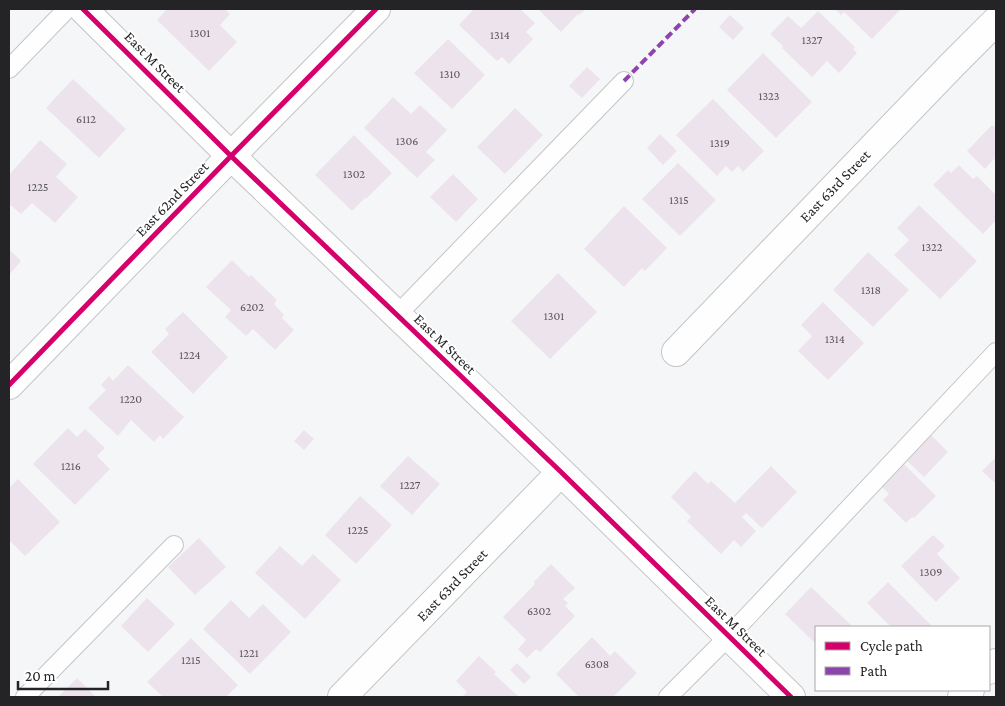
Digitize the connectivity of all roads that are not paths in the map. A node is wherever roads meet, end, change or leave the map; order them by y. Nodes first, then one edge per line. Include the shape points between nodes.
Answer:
1 (67, 9) edge
2 (83, 9) edge
3 (376, 9) edge
4 (995, 25) edge
5 (9, 68) edge
6 (624, 81) dead end
7 (231, 156) junction
8 (397, 315) junction
9 (676, 352) dead end
10 (996, 352) edge
11 (9, 386) edge
12 (561, 472) junction
13 (174, 544) dead end
14 (729, 636) junction
15 (25, 697) edge
16 (342, 697) edge
17 (668, 697) edge
18 (791, 697) edge

1 - 5 lane
2 - 7 street, East M Street
3 - 7 street, East 62nd Street
4 - 9 street, East 63rd Street via 952,65
6 - 8 lane
7 - 8 street, East M Street
7 - 11 street, East 62nd Street
8 - 12 street, East M Street
10 - 14 lane
12 - 14 street, East M Street
12 - 16 street, East 63rd Street
13 - 15 lane
14 - 17 lane
14 - 18 street, East M Street

